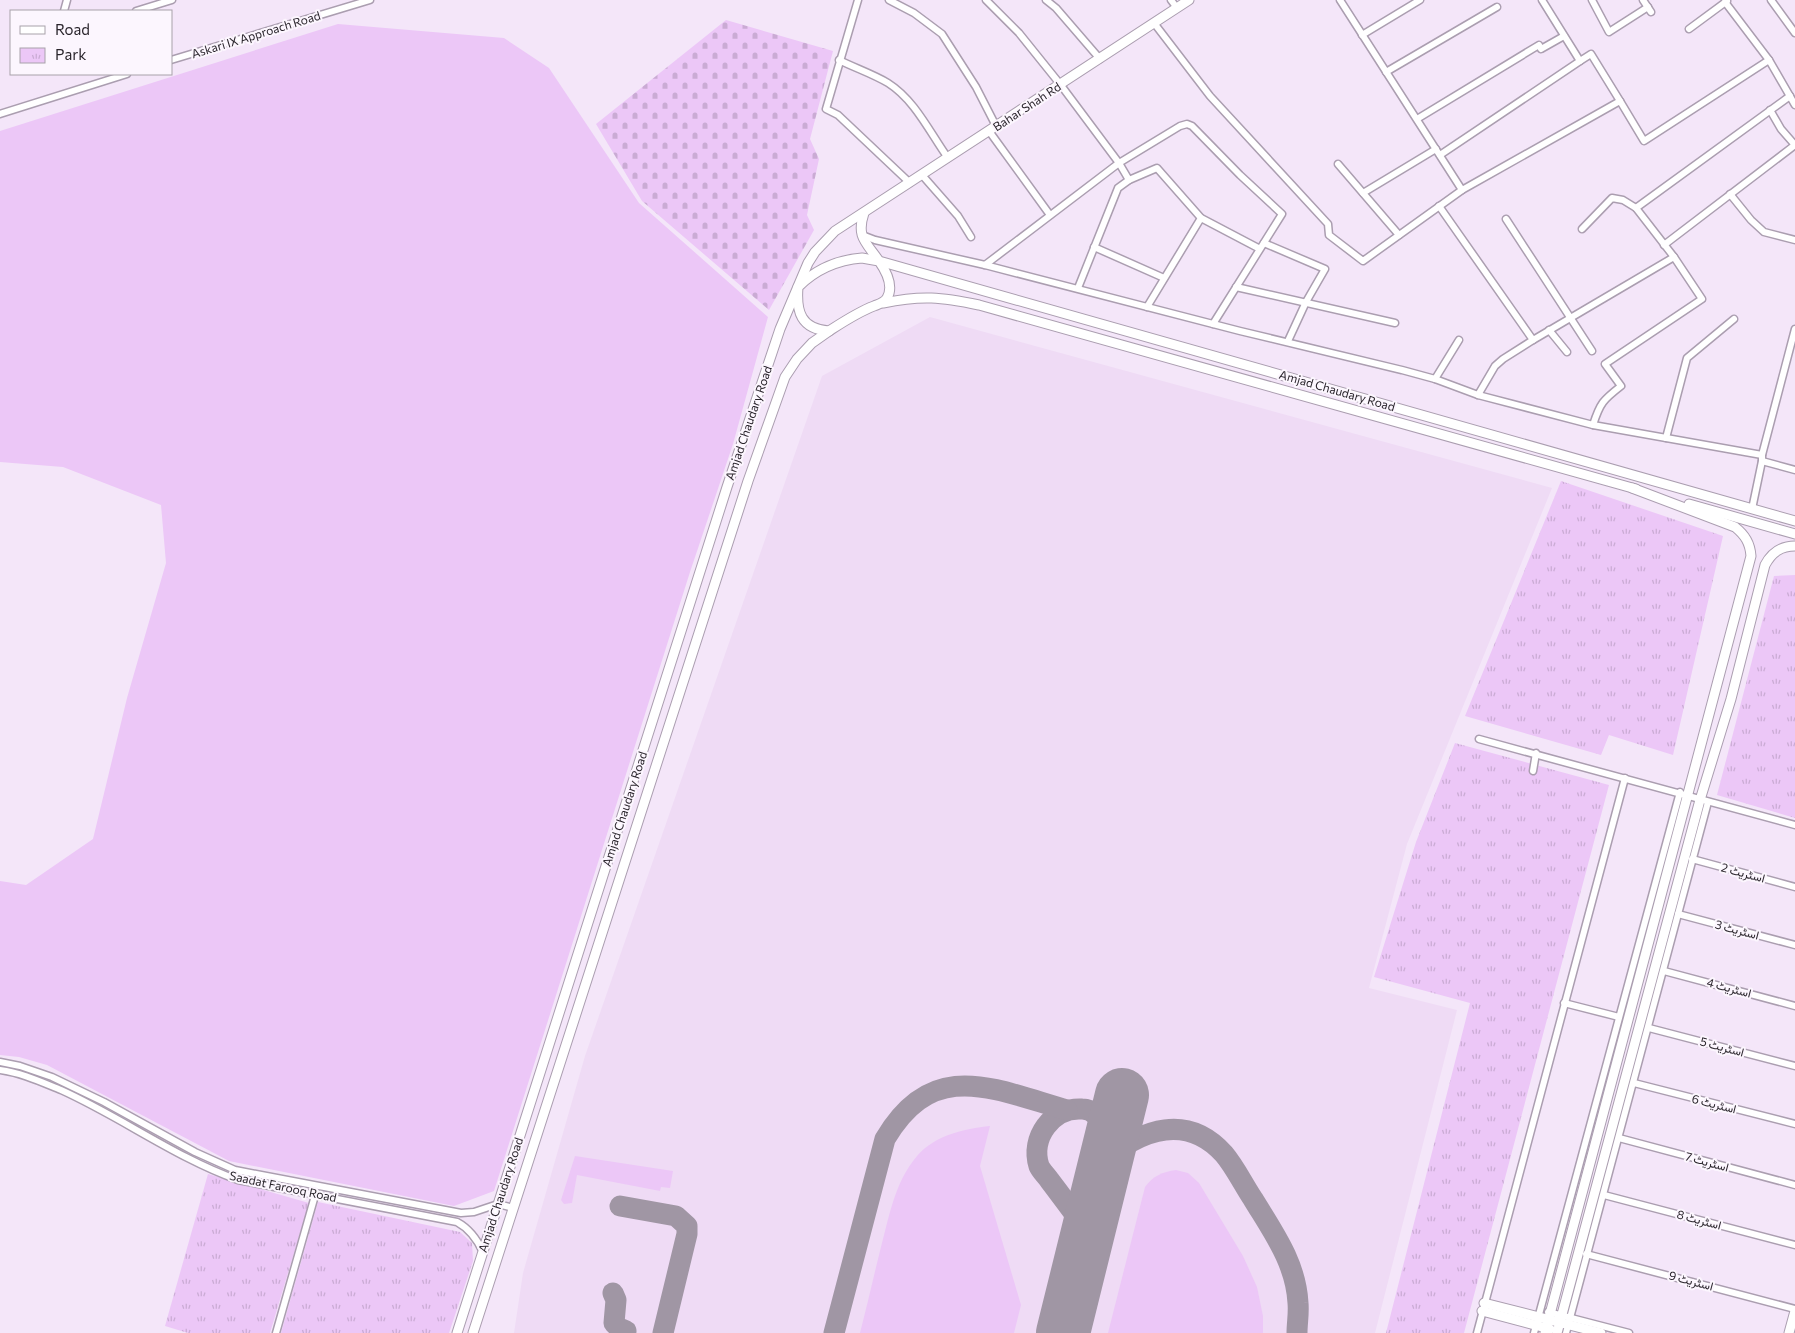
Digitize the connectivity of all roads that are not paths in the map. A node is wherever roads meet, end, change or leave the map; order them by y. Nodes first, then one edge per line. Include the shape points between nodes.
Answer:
1 (172, 0) edge
2 (370, 0) edge
3 (858, 0) edge
4 (889, 0) edge
5 (986, 0) edge
6 (1171, 0) edge
7 (1189, 0) edge
8 (1340, 0) edge
9 (1420, 0) edge
10 (1542, 0) edge
11 (1592, 0) edge
12 (1643, 0) edge
13 (1771, 0) edge
14 (1727, 1) edge
15 (1051, 2) edge
16 (1497, 7) dead end
17 (1177, 8) junction
18 (139, 10) edge
19 (1154, 23) junction
20 (1689, 29) dead end
21 (1795, 32) edge
22 (1362, 34) junction
23 (1564, 36) junction
24 (1100, 59) junction
25 (172, 60) edge
26 (839, 60) junction
27 (1769, 60) junction
28 (1580, 61) junction
29 (1386, 72) junction
30 (124, 75) edge
31 (1060, 84) junction
32 (1790, 96) junction
33 (1620, 100) junction
34 (1795, 105) edge
35 (1770, 110) junction
36 (0, 114) edge
37 (1416, 119) junction
38 (993, 129) junction
39 (1795, 145) edge
40 (1438, 152) junction
41 (948, 158) junction
42 (1119, 163) junction
43 (1338, 164) dead end
44 (922, 175) junction
45 (1129, 180) junction
46 (910, 183) junction
47 (1462, 190) junction
48 (1363, 193) junction
49 (1730, 194) junction
50 (1439, 206) junction
51 (1636, 208) junction
52 (864, 213) junction
53 (1050, 215) junction
54 (1201, 218) junction
55 (1506, 219) dead end
56 (1582, 229) dead end
57 (862, 235) junction
58 (1399, 235) junction
59 (971, 237) dead end
60 (1795, 240) edge
61 (1264, 243) junction
62 (1664, 245) junction
63 (1094, 247) junction
64 (1260, 249) junction
65 (1674, 257) junction
66 (879, 261) junction
67 (985, 265) junction
68 (1164, 278) junction
69 (798, 287) junction
70 (1236, 287) junction
71 (1078, 288) junction
72 (1306, 302) junction
73 (883, 303) junction
74 (1147, 307) junction
75 (1570, 318) junction
76 (1734, 319) dead end
77 (1395, 323) dead end
78 (1213, 324) junction
79 (1795, 329) edge
80 (1549, 330) junction
81 (829, 331) junction
82 (1459, 340) dead end
83 (1533, 340) junction
84 (1288, 341) junction
85 (1592, 351) dead end
86 (1567, 352) dead end
87 (1435, 379) junction
88 (1478, 395) junction
89 (1593, 425) junction
90 (1666, 438) junction
91 (1762, 458) junction
92 (1795, 470) edge
93 (1632, 488) junction
94 (1752, 509) junction
95 (1795, 521) edge
96 (1795, 534) edge
97 (1795, 546) edge
98 (1479, 739) dead end
99 (1536, 753) junction
100 (1533, 771) dead end
101 (1625, 778) junction
102 (1683, 793) junction
103 (1704, 801) junction
104 (1795, 825) edge
105 (1692, 859) junction
106 (1795, 887) edge
107 (1678, 914) junction
108 (1795, 945) edge
109 (1664, 971) junction
110 (1564, 1003) junction
111 (1795, 1006) edge
112 (1618, 1017) junction
113 (1649, 1028) junction
114 (0, 1062) edge
115 (1795, 1066) edge
116 (0, 1070) edge
117 (1634, 1083) junction
118 (1795, 1124) edge
119 (1619, 1138) junction
120 (1795, 1186) edge
121 (318, 1187) junction
122 (316, 1195) junction
123 (1604, 1195) junction
124 (498, 1204) junction
125 (513, 1208) junction
126 (1795, 1245) edge
127 (483, 1252) junction
128 (1586, 1254) junction
129 (1483, 1307) junction
130 (1795, 1310) edge
131 (1538, 1321) edge
132 (1548, 1323) edge
133 (1563, 1326) edge
134 (276, 1333) edge
135 (457, 1333) edge
136 (473, 1333) edge
137 (1476, 1333) edge
138 (1601, 1333) edge
139 (1629, 1333) edge
140 (1789, 1333) edge

1 - 18 street
2 - 25 street, Askari IX Approach Road
3 - 26 street
4 - 38 street via 942,34 976,87
5 - 31 street via 1019,33
6 - 17 street
7 - 17 main road, Bahar Shah Rd
8 - 22 street
9 - 22 street
10 - 23 street
11 - 12 street via 1610,32 1649,10
13 - 21 street
14 - 20 street
14 - 27 street
15 - 24 street
16 - 29 street
17 - 19 main road, Bahar Shah Rd
19 - 24 main road, Bahar Shah Rd
19 - 58 street via 1210,96 1328,224 1329,235 1363,261
22 - 29 street
23 - 28 street
23 - 37 street via 1541,49 1539,45
24 - 31 main road, Bahar Shah Rd
26 - 41 street via 888,83 901,94 913,105
26 - 46 street via 826,109 838,114
27 - 32 street
27 - 33 street via 1644,141
28 - 33 street via 1591,54
28 - 40 street
29 - 37 street
30 - 36 street
31 - 38 main road, Bahar Shah Rd
31 - 42 street
32 - 34 street
32 - 35 street
33 - 47 street
35 - 39 street
35 - 51 street
37 - 40 street
38 - 41 main road, Bahar Shah Rd
38 - 53 street
39 - 49 street
40 - 47 street
40 - 48 street
41 - 44 main road, Bahar Shah Rd
42 - 45 street
42 - 53 street
42 - 61 street via 1180,126 1192,126 1282,214
43 - 48 street
44 - 46 main road, Bahar Shah Rd
44 - 59 street via 958,216
45 - 54 street via 1157,168
45 - 63 street via 1118,188
46 - 52 main road, Bahar Shah Rd
47 - 50 street
48 - 58 street
49 - 60 street via 1764,232
49 - 62 street
50 - 58 street
50 - 83 street
51 - 56 street via 1612,198
51 - 62 street
52 - 57 main road via 860,226
52 - 69 main road, Amjad Chaudary Road via 825,241 808,263
53 - 67 street
54 - 64 street
54 - 68 street
55 - 75 street
57 - 66 main road
57 - 67 street
61 - 64 street
61 - 72 street via 1325,269
62 - 65 street
63 - 68 street
63 - 71 street
64 - 70 street
65 - 75 street
65 - 89 street via 1702,299 1605,364 1621,386 1599,406
66 - 69 main road via 862,258 837,262 818,271
66 - 73 main road via 889,284
66 - 94 main road, Amjad Chaudary Road
67 - 71 street
68 - 74 street
69 - 81 main road via 798,310 803,321 814,329
69 - 124 main road, Amjad Chaudary Road via 780,329 727,487
70 - 72 street
70 - 78 street
71 - 74 street
72 - 77 street
72 - 84 street
73 - 81 main road
73 - 93 main road, Amjad Chaudary Road via 925,297 979,305
74 - 78 street
75 - 80 street
75 - 85 street
76 - 90 street via 1687,358
78 - 84 street
79 - 91 street
80 - 83 street
80 - 86 street
81 - 125 main road, Amjad Chaudary Road via 797,359 777,397
82 - 87 street
83 - 88 street via 1495,366
84 - 87 street
87 - 88 street
88 - 89 street
89 - 90 street
90 - 91 street
91 - 92 street
91 - 94 street
93 - 96 main road, Amjad Chaudary Road
93 - 102 main road via 1735,527 1743,533 1751,549
94 - 95 main road, Amjad Chaudary Road
97 - 103 main road via 1778,549 1765,565
98 - 99 street
99 - 100 street
99 - 101 street
101 - 102 street
101 - 110 street
102 - 103 street
102 - 112 street
102 - 132 main road
103 - 104 street
103 - 105 street
103 - 133 main road
105 - 106 street, اسٹریٹ 2
105 - 107 street
107 - 108 street, اسٹریٹ 3
107 - 109 street
109 - 111 street, اسٹریٹ 4
109 - 113 street
110 - 112 street
110 - 129 street
112 - 131 street
113 - 115 street, اسٹریٹ 5
113 - 117 street
114 - 121 street, Saadat Farooq Road via 52,1077 235,1170
116 - 122 street, Saadat Farooq Road via 22,1074 84,1101 228,1176
117 - 118 street, اسٹریٹ 6
117 - 119 street
119 - 120 street, اسٹریٹ 7
119 - 123 street
121 - 122 street
121 - 124 street, Saadat Farooq Road via 450,1212 474,1212
122 - 127 street, Saadat Farooq Road via 457,1222 473,1234
122 - 134 street
123 - 126 street, اسٹریٹ 8
123 - 128 street
124 - 125 street
124 - 127 main road, Amjad Chaudary Road
125 - 136 main road, Amjad Chaudary Road
127 - 135 main road, Amjad Chaudary Road
128 - 130 street, اسٹریٹ 9
128 - 133 street
129 - 131 main road
129 - 137 street
130 - 140 main road
131 - 132 main road
132 - 133 main road
133 - 138 main road
133 - 139 street

